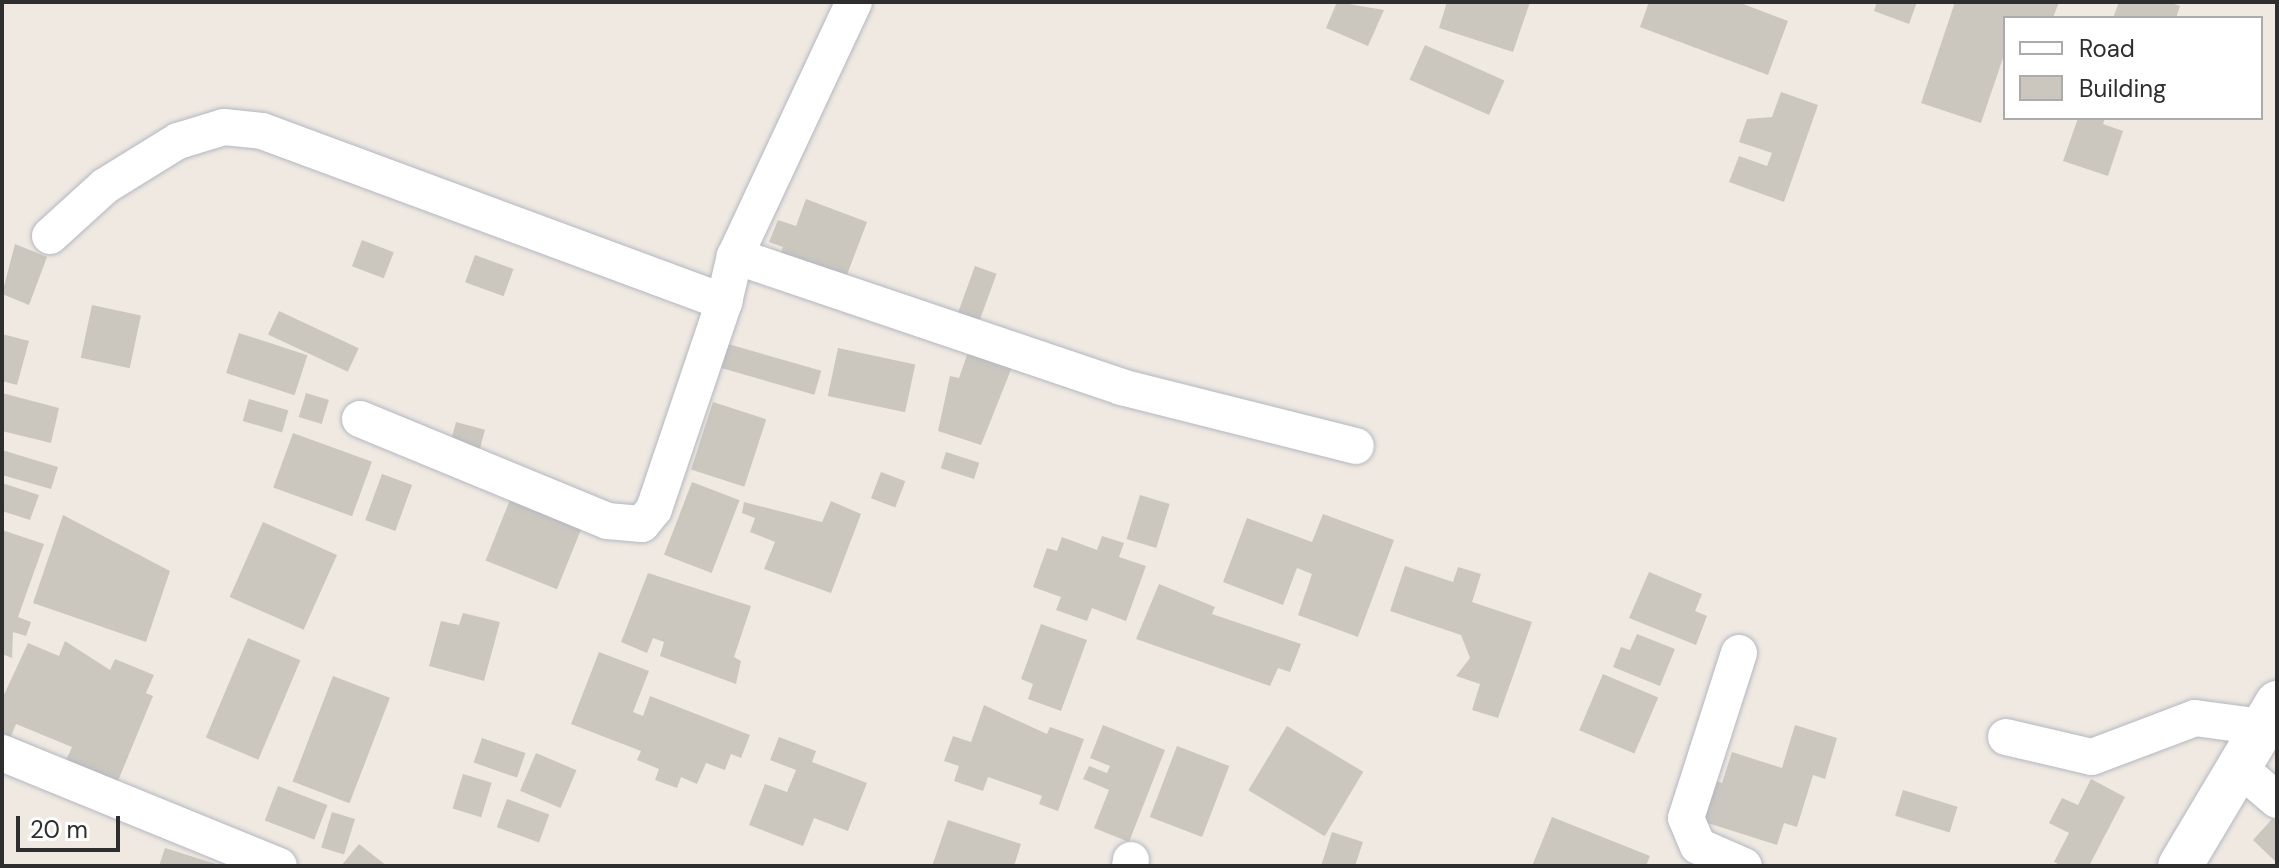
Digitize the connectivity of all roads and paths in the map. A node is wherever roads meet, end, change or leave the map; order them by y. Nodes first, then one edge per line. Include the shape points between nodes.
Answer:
1 (854, 2) edge
2 (50, 236) dead end
3 (735, 256) junction
4 (724, 302) junction
5 (360, 419) dead end
6 (1356, 446) dead end
7 (1739, 653) dead end
8 (2273, 710) edge
9 (2006, 737) dead end
10 (2, 753) edge
11 (2238, 767) junction
12 (2277, 800) edge
13 (279, 866) edge
14 (1744, 866) edge
15 (2180, 866) edge

1 - 3 street
2 - 4 street via 105,186 178,141 224,127 249,130
3 - 4 street
3 - 6 street via 1121,387
4 - 5 street via 654,509 642,524 607,521
7 - 14 street via 1686,818 1698,846
8 - 9 street via 2195,718 2092,757
8 - 11 street
10 - 13 street
11 - 12 street
11 - 15 street

